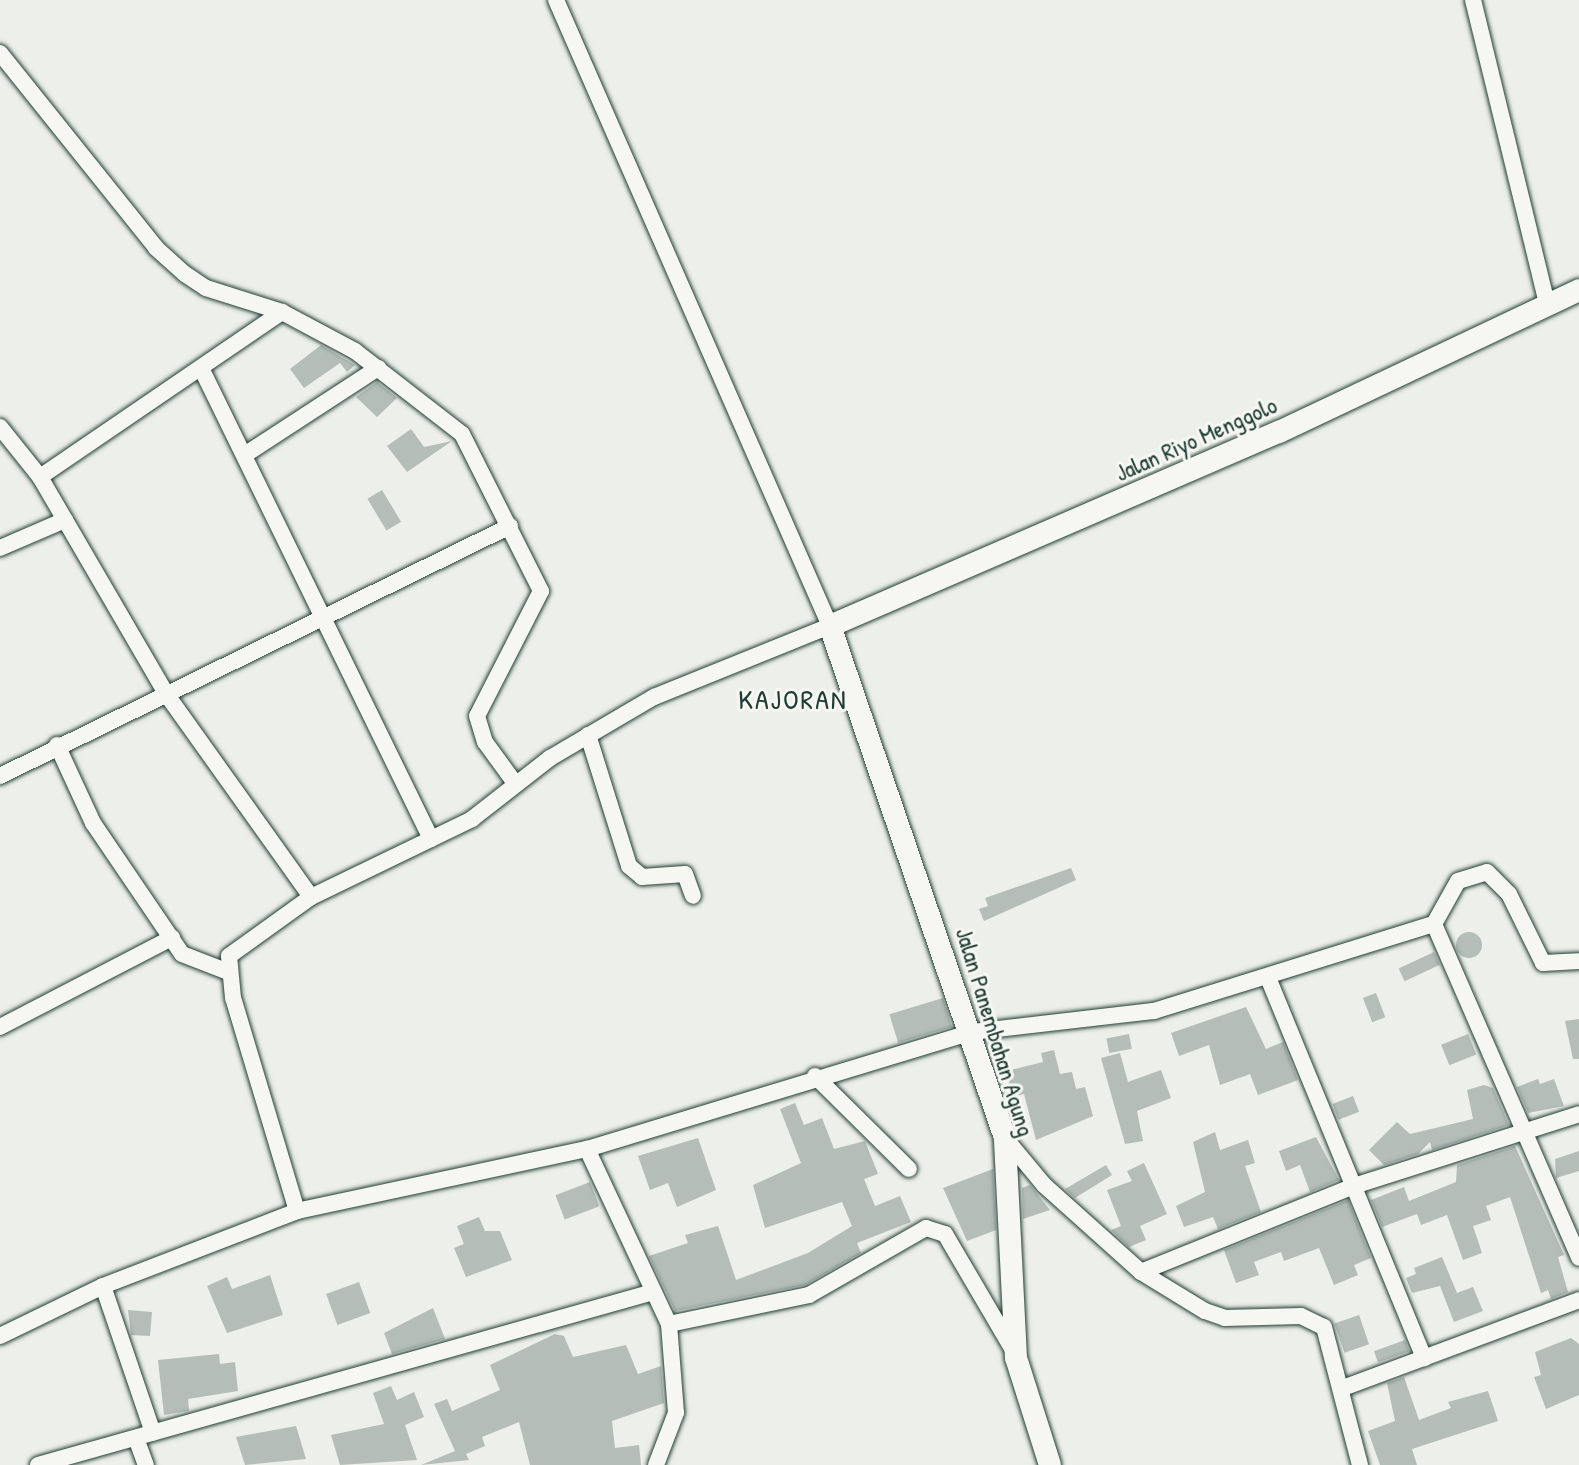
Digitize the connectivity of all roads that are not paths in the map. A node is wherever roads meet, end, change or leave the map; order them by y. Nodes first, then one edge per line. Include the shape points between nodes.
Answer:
1 (556, 0) edge
2 (1473, 0) edge
3 (0, 53) edge
4 (1579, 290) edge
5 (1548, 307) junction
6 (282, 312) junction
7 (378, 368) junction
8 (202, 370) junction
9 (0, 427) edge
10 (246, 454) junction
11 (40, 477) junction
12 (65, 520) junction
13 (510, 526) junction
14 (0, 548) edge
15 (328, 619) junction
16 (830, 626) junction
17 (167, 695) junction
18 (588, 735) junction
19 (57, 745) junction
20 (0, 776) edge
21 (515, 783) junction
22 (431, 839) junction
23 (693, 896) dead end
24 (311, 897) junction
25 (1434, 924) junction
26 (172, 938) junction
27 (1579, 961) edge
28 (226, 971) junction
29 (1269, 980) junction
30 (0, 1027) edge
31 (976, 1043) junction
32 (815, 1076) junction
33 (1579, 1114) edge
34 (1527, 1132) junction
35 (1005, 1138) junction
36 (588, 1151) junction
37 (909, 1169) dead end
38 (1354, 1186) junction
39 (297, 1208) junction
40 (1579, 1258) edge
41 (1141, 1272) junction
42 (103, 1286) junction
43 (653, 1292) junction
44 (1579, 1300) edge
45 (669, 1324) junction
46 (0, 1336) edge
47 (1016, 1355) junction
48 (1424, 1358) junction
49 (1343, 1388) junction
50 (144, 1435) junction
51 (38, 1465) edge
52 (146, 1465) edge
53 (656, 1465) edge
54 (1050, 1465) edge
55 (1360, 1465) edge

1 - 16 street
2 - 5 street
3 - 6 street via 175,265 206,288
4 - 5 street, Jalan Riyo Menggolo
5 - 16 street, Jalan Riyo Menggolo via 1279,432
6 - 7 street
6 - 8 street
7 - 10 street
7 - 13 street via 462,434
8 - 10 street
8 - 11 street
9 - 11 street
10 - 15 street
11 - 12 street
12 - 14 street
12 - 17 street
13 - 15 street
13 - 21 street via 539,586 540,602 477,716 485,742
15 - 17 street
15 - 22 street
16 - 18 street via 654,697
16 - 31 street, Jalan Panembahan Agung
17 - 19 street
17 - 24 street
18 - 21 street
18 - 23 street via 629,866 642,877 685,874
19 - 20 street
19 - 26 street via 93,823
21 - 22 street via 480,814
22 - 24 street
24 - 28 street via 246,940 229,956
25 - 27 street via 1458,881 1487,872 1509,894 1543,963
25 - 29 street
25 - 34 street
26 - 28 street via 185,957
26 - 30 street
28 - 39 street
29 - 31 street via 1154,1011
29 - 38 street
31 - 32 street
31 - 35 street, Jalan Panembahan Agung
32 - 36 street
32 - 37 street
33 - 34 street
34 - 38 street
34 - 40 street
35 - 41 street via 1044,1185
35 - 47 street, Jalan Panembahan Agung
36 - 39 street
36 - 43 street
38 - 41 street
38 - 48 street
39 - 42 street
41 - 49 street via 1215,1315 1311,1319 1328,1333
42 - 46 street
42 - 50 street
43 - 45 street
43 - 50 street
44 - 48 street
45 - 47 street via 809,1295 934,1226 945,1234
45 - 53 street via 676,1413
47 - 54 street, Jalan Panembahan Agung
48 - 49 street
49 - 55 street
50 - 51 street
50 - 52 street

